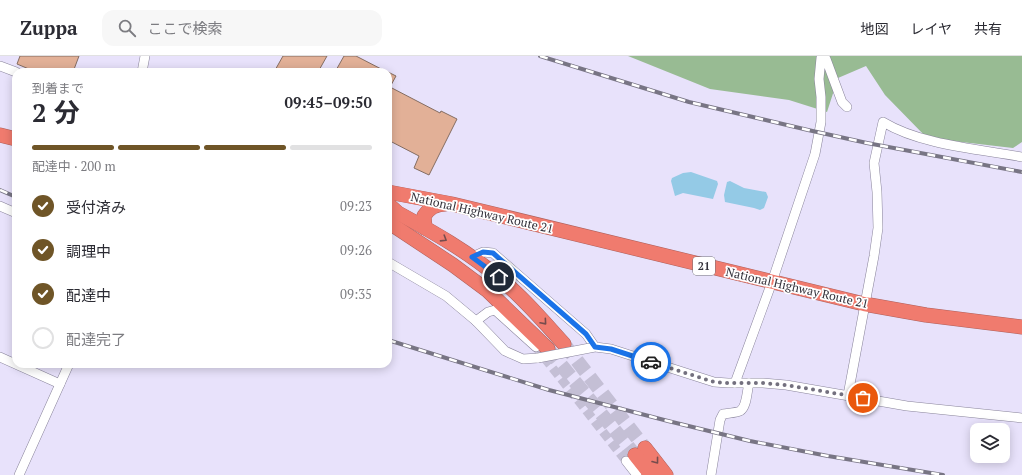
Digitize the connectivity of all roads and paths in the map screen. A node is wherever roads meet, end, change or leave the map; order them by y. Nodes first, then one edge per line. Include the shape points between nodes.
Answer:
1 (145, 56) edge
2 (0, 66) edge
3 (143, 68) edge
4 (12, 70) edge
5 (847, 107) dead end
6 (0, 135) edge
7 (12, 138) edge
8 (1022, 156) edge
9 (392, 193) edge
10 (452, 204) junction
11 (0, 206) edge
12 (392, 208) edge
13 (12, 211) edge
14 (392, 225) edge
15 (425, 228) junction
16 (392, 229) edge
17 (410, 237) junction
18 (472, 257) junction
19 (392, 264) edge
20 (772, 282) junction
21 (864, 304) junction
22 (476, 322) junction
23 (1022, 327) edge
24 (564, 344) tunnel mouth
25 (595, 347) junction
26 (540, 351) junction
27 (0, 357) edge
28 (12, 362) edge
29 (24, 368) edge
30 (67, 368) edge
31 (735, 383) junction
32 (749, 383) junction
33 (60, 384) junction
34 (848, 395) junction
35 (1022, 418) edge
36 (635, 455) junction
37 (19, 475) edge
38 (637, 475) edge
39 (651, 475) edge
40 (666, 475) edge
41 (711, 475) edge

1 - 3 street
2 - 4 street
5 - 20 street via 842,102 826,59 821,58 821,122 817,147
6 - 7 highway
8 - 21 street via 910,136 883,122 874,163 877,233
9 - 10 highway, National Highway Route 21 / 21
10 - 15 highway via 435,205 430,208 424,216
10 - 20 highway, National Highway Route 21 / 21
11 - 13 street
12 - 15 highway
14 - 17 highway
15 -> 18 highway
16 - 17 highway
17 - 26 highway via 488,291
18 -> 24 highway via 504,282
18 - 25 street via 483,252 493,253 586,334
19 - 22 street via 446,296
20 - 21 highway, National Highway Route 21 / 21
20 - 31 street
21 - 23 highway, National Highway Route 21 / 21
21 - 34 street
22 - 26 street via 505,351 524,359
22 - 26 street via 488,312 495,310
25 - 26 street, bridge
25 - 31 street via 611,349 714,382
27 - 28 street
29 - 33 street
30 - 33 street
31 - 32 street
32 - 34 street via 786,385
32 - 41 street via 745,403 740,411 724,414 720,420
33 - 37 street
34 - 35 street via 907,406
36 - 38 street
36 - 39 highway
36 -> 40 highway

